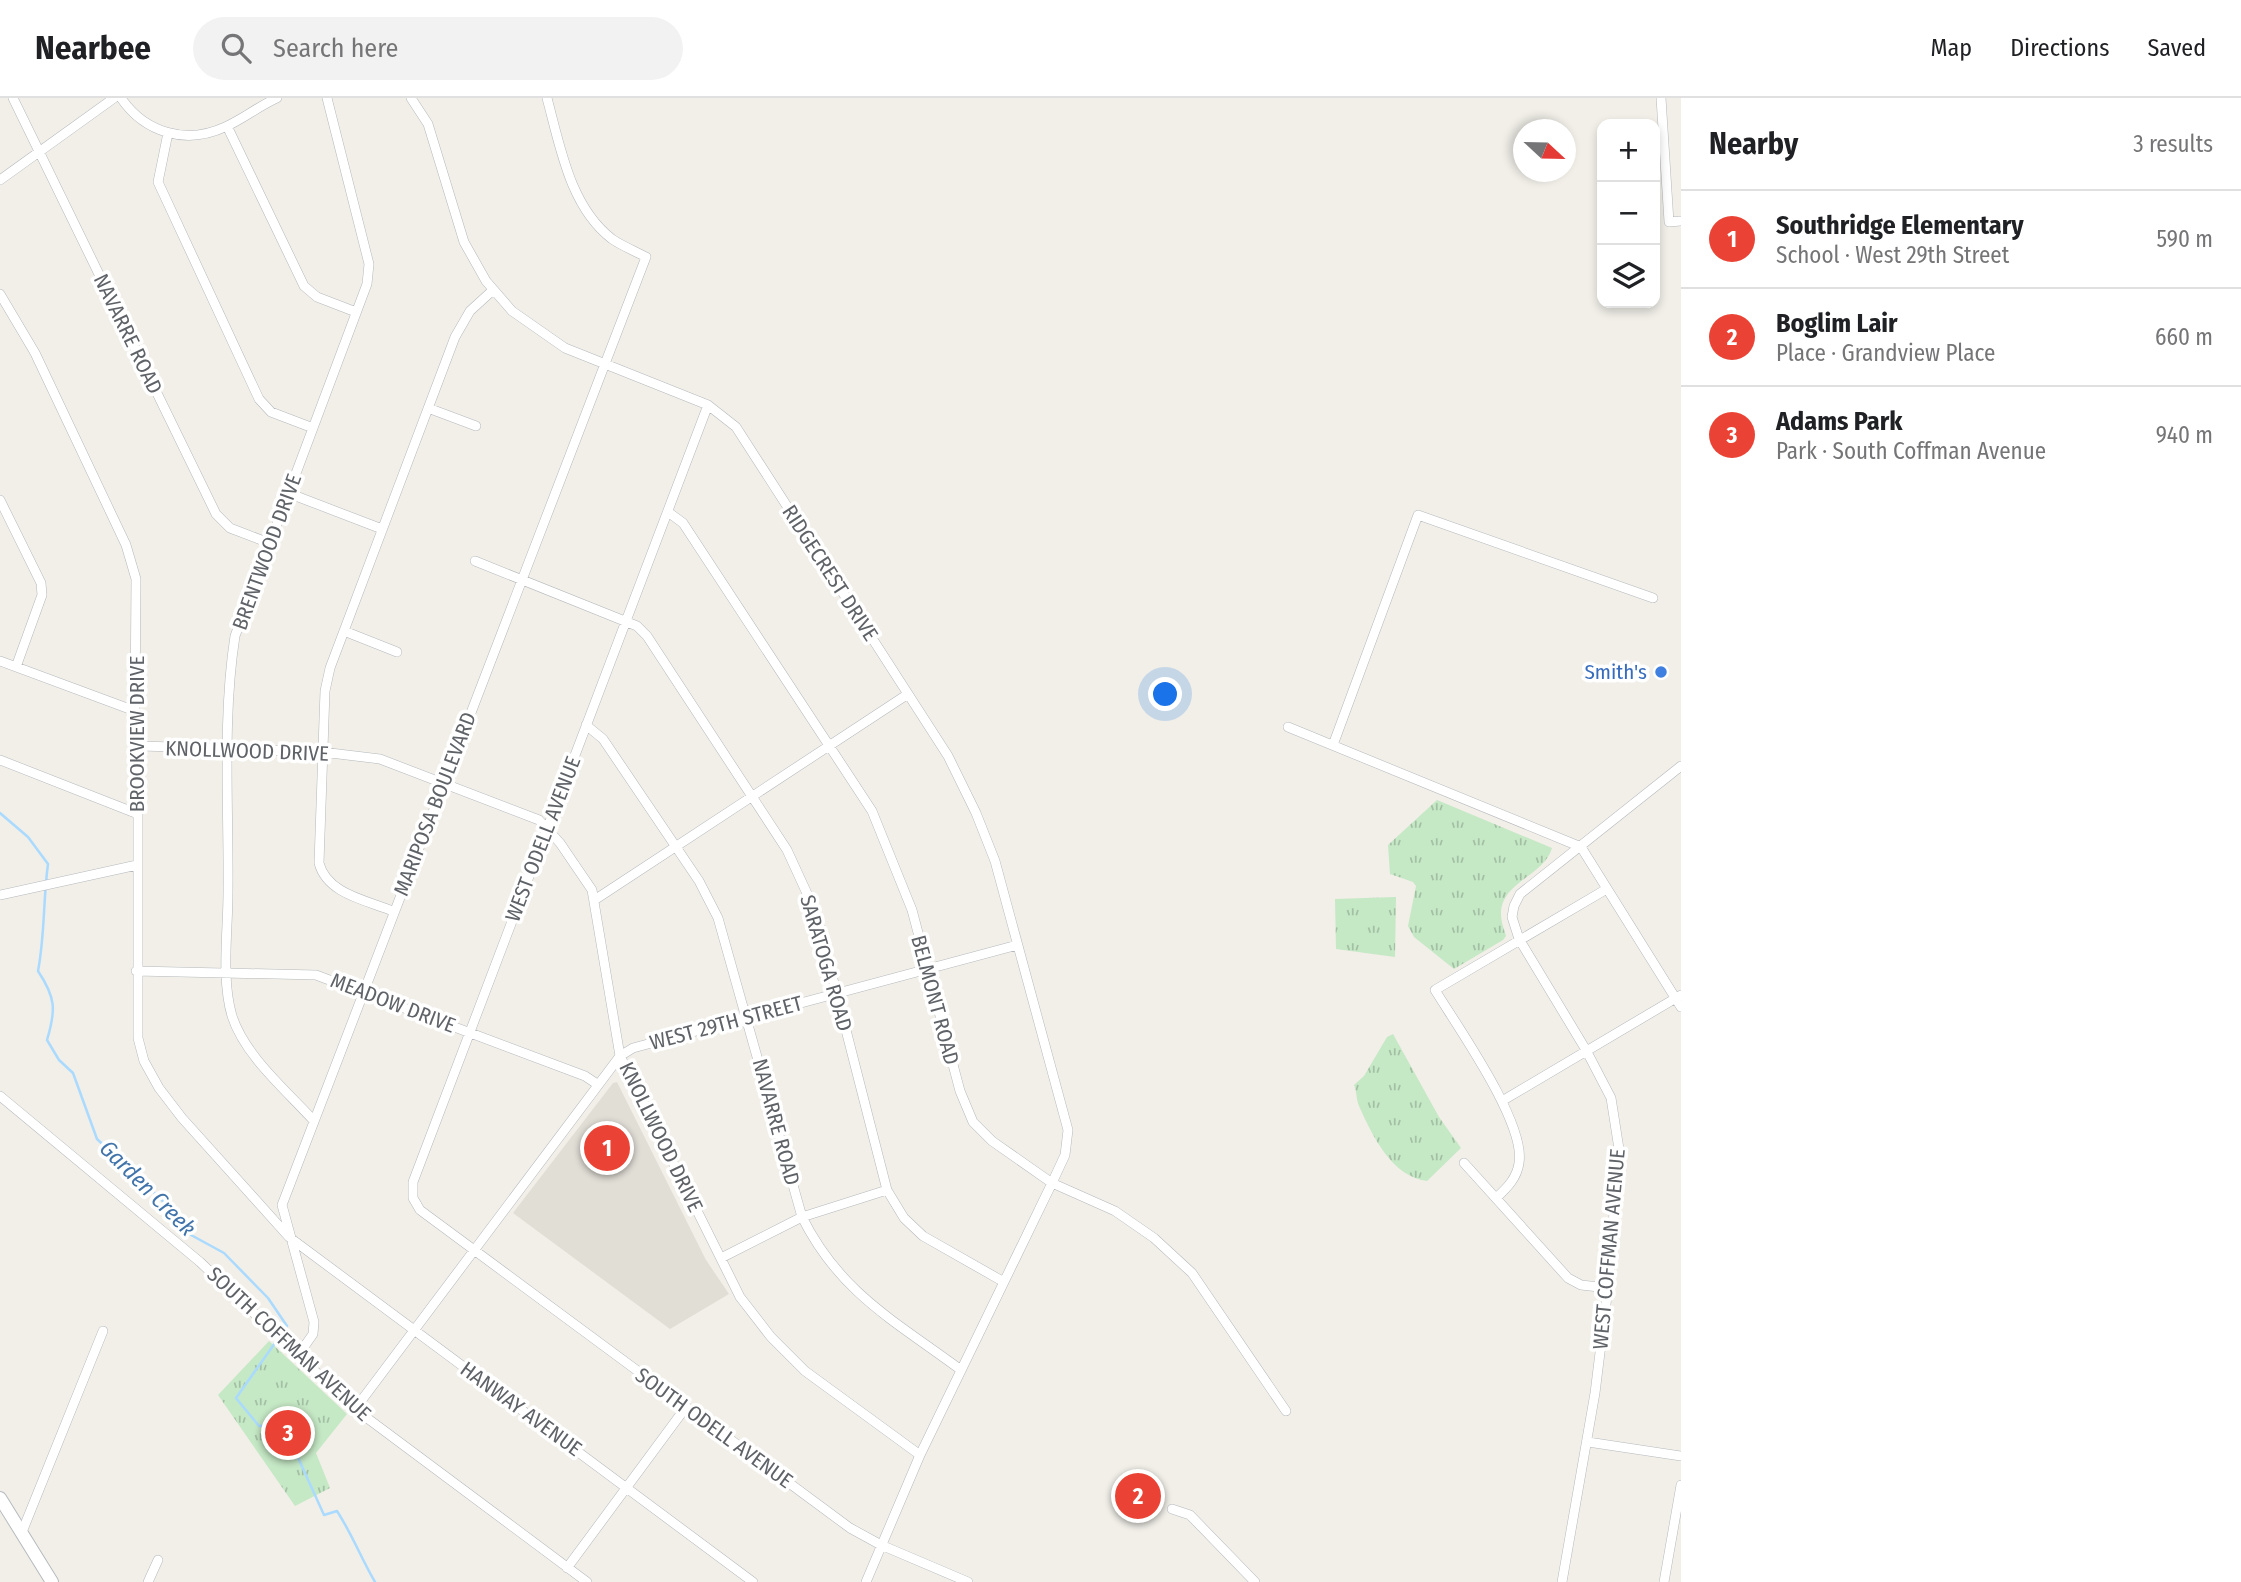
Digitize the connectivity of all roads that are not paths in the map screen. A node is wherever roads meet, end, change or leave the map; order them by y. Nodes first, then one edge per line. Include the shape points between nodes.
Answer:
1 (13, 98) edge
2 (114, 98) edge
3 (121, 98) edge
4 (277, 98) edge
5 (327, 98) edge
6 (411, 98) edge
7 (547, 98) edge
8 (1661, 98) edge
9 (228, 126) junction
10 (168, 133) junction
11 (40, 152) junction
12 (0, 180) edge
13 (1681, 221) edge
14 (493, 290) junction
15 (0, 294) edge
16 (356, 312) junction
17 (605, 366) junction
18 (708, 405) junction
19 (428, 408) junction
20 (476, 426) dead end
21 (313, 428) junction
22 (288, 493) junction
23 (0, 500) edge
24 (668, 512) junction
25 (382, 529) junction
26 (269, 543) junction
27 (475, 561) dead end
28 (523, 581) junction
29 (1653, 598) dead end
30 (625, 621) junction
31 (344, 631) junction
32 (397, 652) dead end
33 (0, 660) edge
34 (16, 667) junction
35 (908, 694) junction
36 (135, 711) junction
37 (586, 724) junction
38 (1288, 727) dead end
39 (1333, 745) junction
40 (142, 746) junction
41 (830, 746) junction
42 (229, 751) junction
43 (322, 752) junction
44 (0, 760) edge
45 (1681, 766) edge
46 (443, 784) junction
47 (753, 796) junction
48 (138, 814) junction
49 (547, 828) junction
50 (1581, 847) junction
51 (674, 848) junction
52 (137, 865) junction
53 (1605, 890) junction
54 (0, 895) edge
55 (596, 900) junction
56 (394, 911) junction
57 (1519, 939) junction
58 (1017, 945) junction
59 (926, 969) junction
60 (136, 971) junction
61 (228, 973) junction
62 (363, 992) junction
63 (837, 994) junction
64 (1680, 1000) edge
65 (747, 1017) junction
66 (469, 1032) junction
67 (1586, 1050) junction
68 (621, 1056) junction
69 (597, 1084) junction
70 (0, 1096) edge
71 (1502, 1101) junction
72 (314, 1121) junction
73 (1464, 1163) dead end
74 (1052, 1183) junction
75 (887, 1191) junction
76 (1496, 1198) junction
77 (803, 1217) junction
78 (289, 1237) junction
79 (475, 1250) junction
80 (721, 1258) junction
81 (1003, 1282) junction
82 (1608, 1288) junction
83 (103, 1331) dead end
84 (415, 1331) junction
85 (299, 1354) junction
86 (961, 1370) junction
87 (686, 1407) junction
88 (355, 1409) junction
89 (1286, 1411) dead end
90 (1588, 1442) junction
91 (920, 1455) junction
92 (1681, 1456) edge
93 (1681, 1485) edge
94 (628, 1487) junction
95 (0, 1498) edge
96 (1172, 1509) dead end
97 (22, 1532) junction
98 (881, 1545) junction
99 (158, 1560) dead end
100 (567, 1567) junction
101 (52, 1582) edge
102 (148, 1582) edge
103 (587, 1582) edge
104 (753, 1582) edge
105 (866, 1582) edge
106 (968, 1582) edge
107 (1255, 1582) edge
108 (1562, 1582) edge
109 (1664, 1582) edge

1 - 11 street, NAVARRE ROAD
2 - 11 street
3 - 10 street via 133,114
4 - 9 street
5 - 16 street, BRENTWOOD DRIVE via 369,264
6 - 14 street, RIDGECREST DRIVE via 428,124 464,242
7 - 17 street, MARIPOSA BOULEVARD via 565,162 588,214 613,239 646,257
8 - 13 street via 1669,222
9 - 10 street via 204,135
9 - 16 street via 304,286 317,297
10 - 21 street via 158,182 258,399 271,412
11 - 12 street
11 - 26 street, NAVARRE ROAD via 216,514 230,528
14 - 17 street, RIDGECREST DRIVE via 529,326
14 - 19 street via 461,324
15 - 36 street, BROOKVIEW DRIVE via 35,353 126,545 136,579
16 - 21 street, BRENTWOOD DRIVE
17 - 18 street, RIDGECREST DRIVE
17 - 28 street, MARIPOSA BOULEVARD
18 - 24 street, WEST ODELL AVENUE
18 - 35 street, RIDGECREST DRIVE via 736,428
19 - 20 street
19 - 25 street
21 - 22 street, BRENTWOOD DRIVE
22 - 25 street
22 - 26 street, BRENTWOOD DRIVE
23 - 34 street via 41,583 42,595
24 - 30 street, WEST ODELL AVENUE
24 - 41 street, BELMONT ROAD via 683,523
25 - 31 street
26 - 42 street, BRENTWOOD DRIVE via 235,636
27 - 28 street, SARATOGA ROAD
28 - 30 street, SARATOGA ROAD
28 - 46 street, MARIPOSA BOULEVARD
29 - 39 street via 1418,515
30 - 37 street, WEST ODELL AVENUE
30 - 47 street, SARATOGA ROAD via 647,636
31 - 32 street
31 - 43 street via 325,691
33 - 34 street
34 - 36 street
35 - 41 street
35 - 58 street, RIDGECREST DRIVE via 948,756 976,813 995,862
36 - 40 street, BROOKVIEW DRIVE
37 - 49 street, WEST ODELL AVENUE
37 - 51 street, NAVARRE ROAD via 603,739
38 - 39 street
39 - 50 street
40 - 42 street, KNOLLWOOD DRIVE
40 - 48 street, BROOKVIEW DRIVE
41 - 47 street
41 - 59 street, BELMONT ROAD via 872,811 891,853 912,910
42 - 43 street, KNOLLWOOD DRIVE
42 - 61 street, BRENTWOOD DRIVE
43 - 46 street, KNOLLWOOD DRIVE via 380,759
43 - 56 street via 322,872 335,888
44 - 48 street
45 - 50 street, WEST COFFMAN AVENUE
46 - 49 street, KNOLLWOOD DRIVE via 539,820
46 - 56 street, MARIPOSA BOULEVARD
47 - 51 street
47 - 63 street, SARATOGA ROAD via 787,850 816,913
48 - 52 street, BROOKVIEW DRIVE
49 - 55 street, KNOLLWOOD DRIVE
49 - 66 street, WEST ODELL AVENUE
50 - 53 street
50 - 57 street, WEST COFFMAN AVENUE via 1520,894 1513,918
51 - 55 street
51 - 65 street, NAVARRE ROAD via 699,881 718,918
52 - 54 street
52 - 60 street, BROOKVIEW DRIVE
53 - 57 street
53 - 64 street
55 - 68 street, KNOLLWOOD DRIVE
56 - 62 street, MARIPOSA BOULEVARD
57 - 67 street, WEST COFFMAN AVENUE
57 - 71 street via 1435,990
58 - 59 street, WEST 29TH STREET
58 - 74 street, RIDGECREST DRIVE via 1068,1130 1066,1155
59 - 63 street, WEST 29TH STREET
59 - 74 street, BELMONT ROAD via 973,1122
60 - 61 street, MEADOW DRIVE
60 - 78 street, BROOKVIEW DRIVE via 138,1038 159,1088
61 - 62 street, MEADOW DRIVE via 316,975
61 - 72 street, BRENTWOOD DRIVE via 231,1013 246,1044
62 - 66 street, MEADOW DRIVE
62 - 72 street, MARIPOSA BOULEVARD
63 - 65 street, WEST 29TH STREET
63 - 75 street, SARATOGA ROAD
64 - 67 street
65 - 68 street, WEST 29TH STREET via 633,1048
65 - 77 street, NAVARRE ROAD
66 - 69 street, MEADOW DRIVE
66 - 79 street, WEST ODELL AVENUE via 413,1182 413,1198 420,1210
67 - 71 street
67 - 82 street, WEST COFFMAN AVENUE via 1611,1098 1618,1124 1618,1182
68 - 69 street, WEST 29TH STREET
68 - 80 street, KNOLLWOOD DRIVE
69 - 79 street, WEST 29TH STREET
70 - 85 street, SOUTH COFFMAN AVENUE via 201,1262
71 - 76 street via 1516,1133 1520,1160 1516,1175
72 - 78 street, MARIPOSA BOULEVARD via 282,1205
73 - 76 street
74 - 81 street, RIDGECREST DRIVE
74 - 89 street, BELMONT ROAD via 1115,1211 1192,1273
75 - 77 street
75 - 81 street, SARATOGA ROAD via 904,1218 923,1236
76 - 82 street via 1568,1278 1581,1285
77 - 80 street
77 - 86 street, NAVARRE ROAD via 849,1286
78 - 84 street, HANWAY AVENUE
78 - 85 street, MARIPOSA BOULEVARD via 314,1322 313,1334
79 - 84 street, WEST 29TH STREET
79 - 87 street, SOUTH ODELL AVENUE
80 - 91 street, KNOLLWOOD DRIVE via 748,1308 786,1353
81 - 86 street, RIDGECREST DRIVE
82 - 90 street, WEST COFFMAN AVENUE
83 - 97 street
84 - 88 street, WEST 29TH STREET
84 - 94 street, HANWAY AVENUE
85 - 88 street, SOUTH COFFMAN AVENUE
86 - 91 street, RIDGECREST DRIVE
87 - 94 street
87 - 98 street, SOUTH ODELL AVENUE via 850,1528
88 - 100 street, SOUTH COFFMAN AVENUE
90 - 92 street
90 - 108 street, WEST COFFMAN AVENUE
91 - 98 street, RIDGECREST DRIVE
93 - 109 street
94 - 100 street
94 - 104 street, HANWAY AVENUE
95 - 97 main road
96 - 107 street via 1190,1515
97 - 101 main road
98 - 105 street, RIDGECREST DRIVE
98 - 106 street, SOUTH ODELL AVENUE
99 - 102 street
100 - 103 street, SOUTH COFFMAN AVENUE

